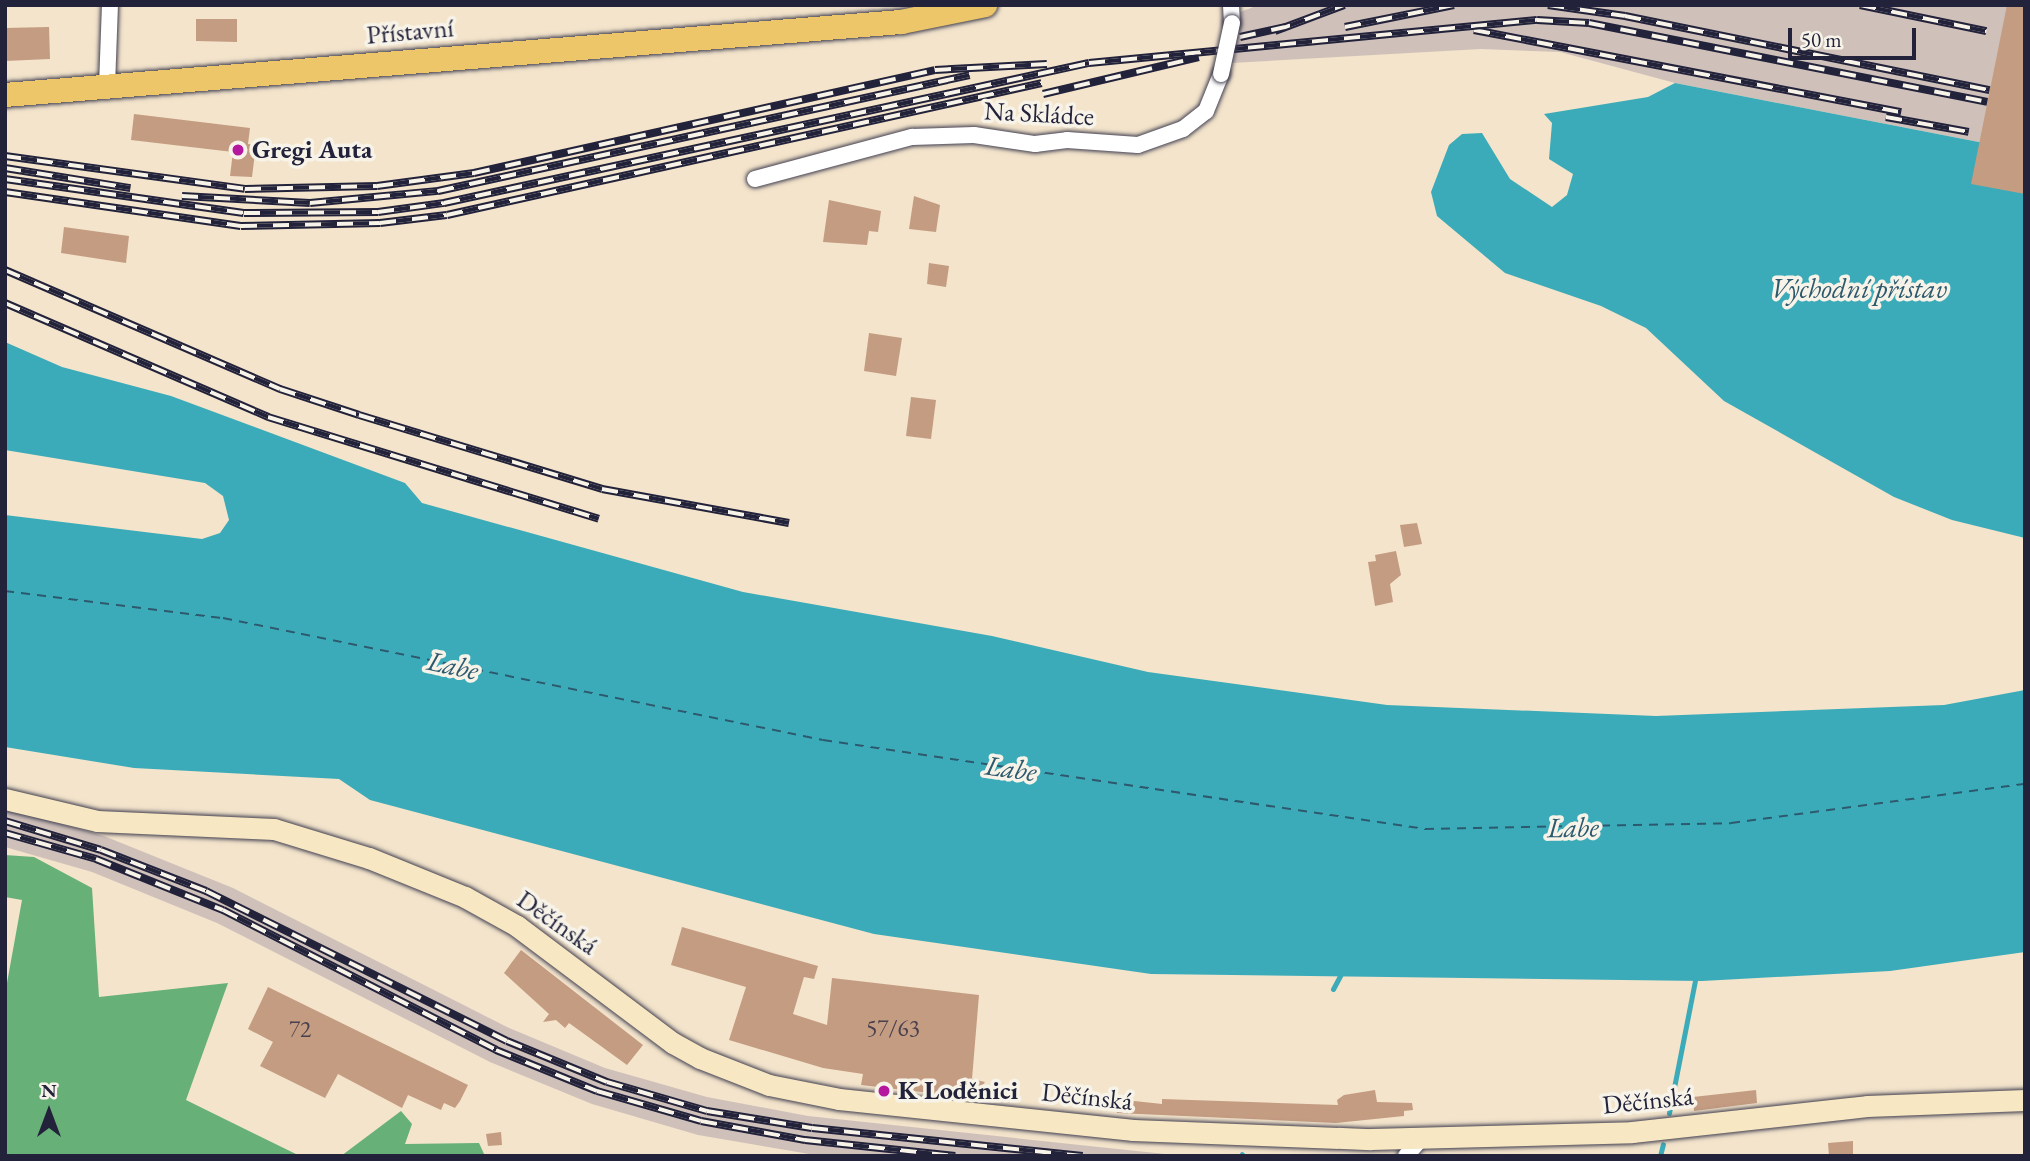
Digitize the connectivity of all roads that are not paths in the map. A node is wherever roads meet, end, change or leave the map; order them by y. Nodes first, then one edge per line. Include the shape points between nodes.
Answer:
1 (110, 5) edge
2 (985, 5) edge
3 (1231, 5) edge
4 (107, 86) junction
5 (5, 95) edge
6 (755, 179) dead end
7 (5, 799) edge
8 (2025, 1100) edge
9 (1421, 1139) junction
10 (1406, 1156) edge

1 - 4 street
2 - 4 main road, Přístavní via 901,22
3 - 6 street, Na Skládce, bridge via 1232,23 1221,74 1206,111 1183,129 1138,145 1068,140 1035,144 974,135 912,137
4 - 5 main road, Přístavní
7 - 9 main road, Děčínská via 97,821 274,830 369,858 465,897 517,926 691,1053 746,1078 801,1093 1133,1130 1266,1138
8 - 9 main road, Děčínská via 1867,1107 1632,1132
9 - 10 street

